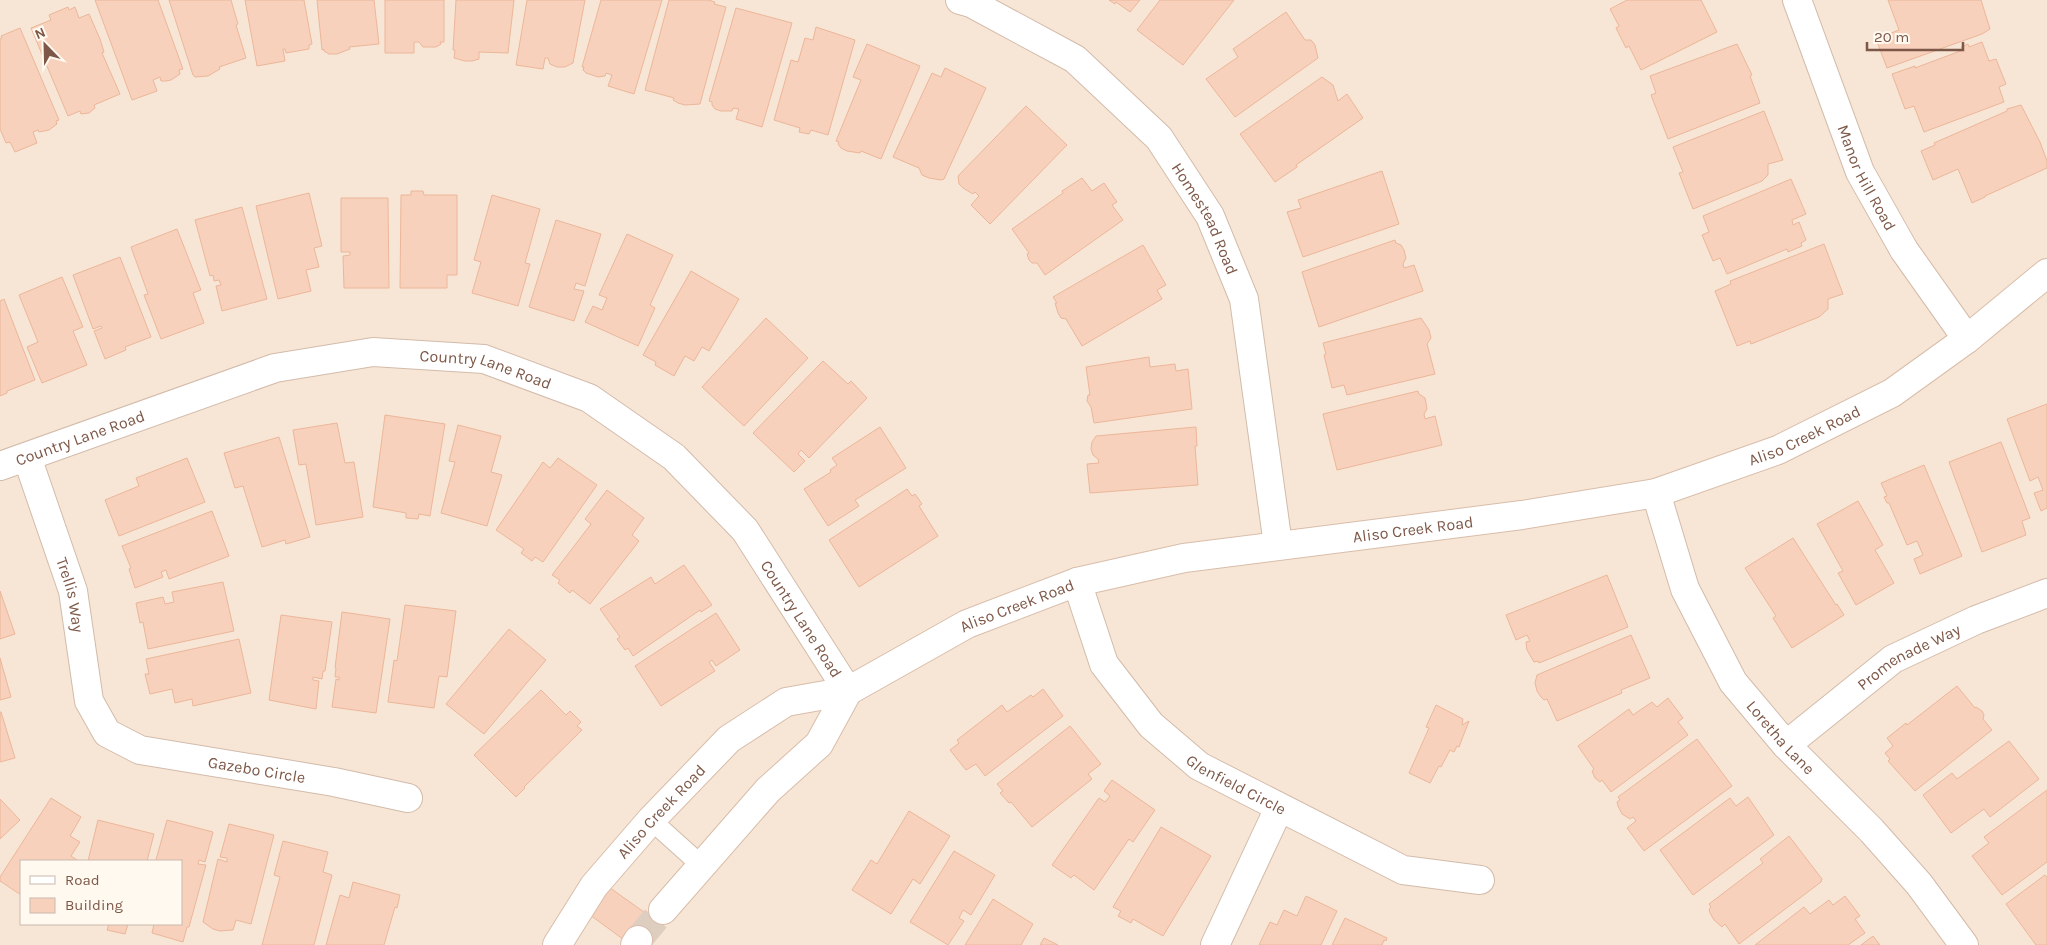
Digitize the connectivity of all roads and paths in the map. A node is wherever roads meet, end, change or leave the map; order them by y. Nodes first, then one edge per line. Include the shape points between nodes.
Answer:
1 (960, 0) edge
2 (1797, 0) edge
3 (2047, 273) edge
4 (1967, 339) junction
5 (27, 457) junction
6 (0, 466) edge
7 (1656, 493) junction
8 (1278, 545) junction
9 (1077, 582) junction
10 (2047, 593) edge
11 (848, 691) junction
12 (107, 733) joint
13 (1786, 744) junction
14 (408, 798) dead end
15 (1279, 808) junction
16 (651, 820) junction
17 (701, 865) junction
18 (1480, 880) dead end
19 (663, 910) tunnel mouth
20 (557, 945) edge
21 (1215, 945) edge
22 (1964, 945) edge

1 - 8 street, Homestead Road via 1075,59 1159,138 1210,216 1244,299
2 - 4 street, Manor Hill Road via 1860,172 1904,250
3 - 4 street, Aliso Creek Road
4 - 7 street, Aliso Creek Road via 1892,393 1786,445
5 - 6 street, Country Lane Road
5 - 11 street, Country Lane Road via 275,368 373,352 484,360 589,398 674,457 746,530
5 - 12 street, Trellis Way via 73,591 89,701
7 - 8 street, Aliso Creek Road via 1522,515
7 - 13 street, Loretha Lane via 1685,589 1733,682
8 - 9 street, Aliso Creek Road via 1184,558
9 - 11 street, Aliso Creek Road via 967,624
9 - 15 street, Glenfield Circle via 1104,664 1150,725 1199,766
10 - 13 street, Promenade Way via 1976,620 1894,659
11 - 16 street, Aliso Creek Road via 786,702 729,739
11 - 17 street via 819,744 768,790
12 - 14 street, Gazebo Circle via 140,750 334,782
13 - 22 street, Loretha Lane via 1919,884
15 - 18 street, Glenfield Circle via 1403,870
15 - 21 street
16 - 17 lane
16 - 20 street, Aliso Creek Road via 594,886
17 - 19 street

